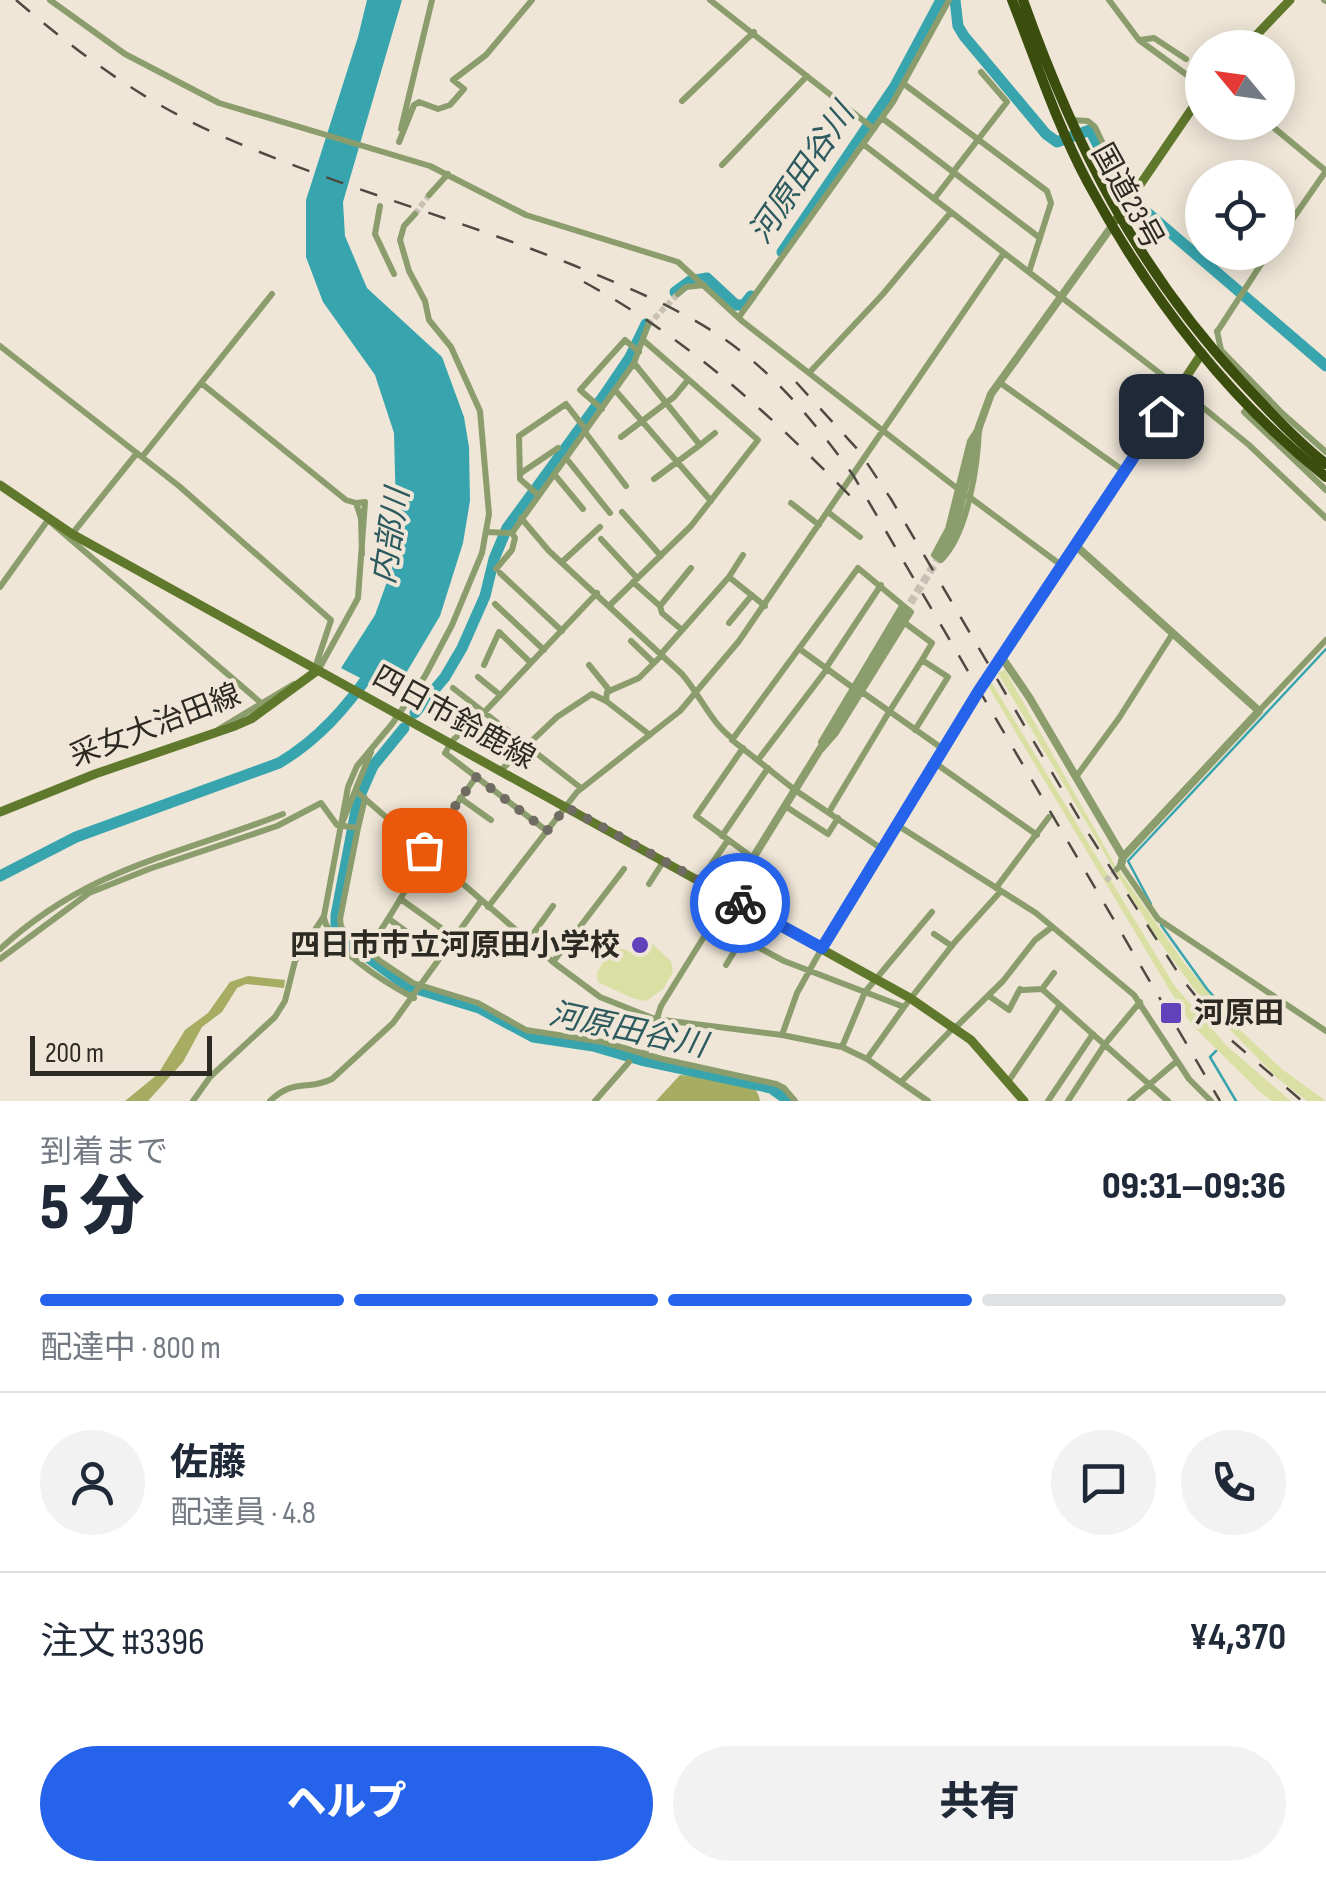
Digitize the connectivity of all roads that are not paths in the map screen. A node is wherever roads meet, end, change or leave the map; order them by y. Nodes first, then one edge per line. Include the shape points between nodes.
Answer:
1 (50, 0) edge
2 (432, 0) edge
3 (532, 0) edge
4 (710, 0) edge
5 (949, 0) edge
6 (1012, 0) edge
7 (1023, 0) edge
8 (1109, 0) edge
9 (1290, 0) edge
10 (1261, 30) edge
11 (754, 32) junction
12 (1139, 40) junction
13 (1185, 58) edge
14 (980, 72) dead end
15 (1185, 74) edge
16 (807, 76) junction
17 (904, 84) junction
18 (682, 101) dead end
19 (882, 118) junction
20 (1185, 119) edge
21 (870, 126) junction
22 (1072, 133) junction
23 (979, 139) junction
24 (1288, 140) edge
25 (398, 142) junction
26 (863, 144) junction
27 (392, 154) junction
28 (722, 165) dead end
29 (953, 172) junction
30 (448, 174) junction
31 (1135, 193) junction
32 (428, 195) tunnel mouth
33 (934, 199) junction
34 (380, 206) dead end
35 (951, 212) junction
36 (414, 214) tunnel mouth
37 (1295, 216) edge
38 (1116, 221) junction
39 (1040, 238) junction
40 (1004, 253) junction
41 (1258, 270) edge
42 (1029, 272) junction
43 (394, 274) dead end
44 (701, 281) junction
45 (272, 294) dead end
46 (678, 294) tunnel mouth
47 (1062, 295) junction
48 (740, 317) junction
49 (648, 326) tunnel mouth
50 (1217, 331) junction
51 (643, 340) junction
52 (0, 346) edge
53 (1205, 349) junction
54 (636, 350) junction
55 (634, 363) junction
56 (810, 373) junction
57 (688, 380) junction
58 (998, 382) junction
59 (200, 384) junction
60 (1179, 388) junction
61 (615, 390) junction
62 (666, 404) junction
63 (599, 406) junction
64 (1250, 406) junction
65 (641, 422) junction
66 (979, 427) junction
67 (583, 429) junction
68 (882, 432) junction
69 (715, 433) dead end
70 (621, 437) dead end
71 (700, 445) junction
72 (558, 448) dead end
73 (1326, 452) edge
74 (139, 455) junction
75 (566, 458) junction
76 (676, 464) junction
77 (1326, 464) edge
78 (1124, 471) junction
79 (520, 474) junction
80 (554, 474) junction
81 (1326, 477) edge
82 (654, 479) dead end
83 (0, 485) edge
84 (626, 486) dead end
85 (958, 489) junction
86 (1326, 490) edge
87 (534, 492) junction
88 (968, 496) junction
89 (711, 501) junction
90 (792, 503) dead end
91 (583, 508) dead end
92 (610, 512) dead end
93 (622, 512) dead end
94 (828, 512) junction
95 (521, 518) junction
96 (1326, 518) edge
97 (48, 520) junction
98 (819, 525) junction
99 (600, 528) dead end
100 (487, 532) junction
101 (506, 533) junction
102 (72, 534) junction
103 (601, 538) dead end
104 (860, 538) dead end
105 (1075, 544) junction
106 (942, 554) tunnel mouth
107 (661, 556) junction
108 (743, 556) dead end
109 (562, 562) junction
110 (1061, 565) junction
111 (691, 568) dead end
112 (729, 577) junction
113 (635, 580) junction
114 (881, 585) junction
115 (0, 587) edge
116 (597, 593) junction
117 (752, 596) junction
118 (495, 604) dead end
119 (610, 605) junction
120 (660, 606) junction
121 (765, 606) junction
122 (903, 614) junction
123 (729, 623) dead end
124 (682, 630) junction
125 (562, 631) junction
126 (1173, 633) junction
127 (1326, 640) edge
128 (630, 641) dead end
129 (544, 650) junction
130 (801, 650) junction
131 (662, 654) junction
132 (1001, 656) junction
133 (922, 660) junction
134 (531, 663) junction
135 (654, 663) junction
136 (484, 665) dead end
137 (589, 666) dead end
138 (826, 668) junction
139 (318, 670) junction
140 (478, 677) dead end
141 (307, 680) junction
142 (852, 687) junction
143 (453, 688) dead end
144 (610, 691) junction
145 (697, 692) junction
146 (862, 692) junction
147 (500, 695) junction
148 (260, 702) junction
149 (606, 702) junction
150 (1259, 711) junction
151 (889, 712) junction
152 (397, 713) junction
153 (483, 714) junction
154 (916, 730) junction
155 (650, 735) junction
156 (210, 736) junction
157 (454, 739) dead end
158 (733, 739) junction
159 (370, 746) junction
160 (525, 746) junction
161 (448, 748) dead end
162 (743, 748) junction
163 (943, 750) junction
164 (815, 756) junction
165 (758, 760) junction
166 (935, 763) junction
167 (768, 768) junction
168 (500, 771) junction
169 (476, 777) junction
170 (1076, 778) junction
171 (581, 788) junction
172 (795, 790) junction
173 (361, 794) junction
174 (460, 798) junction
175 (785, 806) junction
176 (566, 807) junction
177 (0, 812) edge
178 (829, 812) junction
179 (283, 814) dead end
180 (1050, 816) dead end
181 (838, 818) junction
182 (491, 820) dead end
183 (897, 825) junction
184 (352, 826) junction
185 (547, 831) junction
186 (1037, 834) junction
187 (725, 838) junction
188 (882, 849) junction
189 (424, 850) junction
190 (431, 856) junction
191 (753, 858) junction
192 (664, 861) junction
193 (1120, 863) junction
194 (624, 869) dead end
195 (700, 882) junction
196 (649, 884) dead end
197 (999, 890) junction
198 (729, 897) junction
199 (402, 900) junction
200 (485, 904) junction
201 (553, 906) dead end
202 (932, 912) dead end
203 (324, 916) junction
204 (389, 919) junction
205 (713, 923) junction
206 (1052, 927) junction
207 (934, 934) dead end
208 (376, 936) dead end
209 (455, 938) junction
210 (742, 938) junction
211 (528, 941) junction
212 (422, 943) dead end
213 (952, 946) junction
214 (0, 948) edge
215 (822, 948) junction
216 (0, 959) edge
217 (553, 962) junction
218 (726, 965) dead end
219 (809, 972) junction
220 (1054, 973) dead end
221 (877, 979) junction
222 (1042, 989) junction
223 (417, 992) junction
224 (865, 992) junction
225 (989, 996) junction
226 (1140, 1002) junction
227 (907, 1003) junction
228 (1060, 1005) junction
229 (655, 1019) junction
230 (955, 1027) junction
231 (1326, 1031) edge
232 (1092, 1034) junction
233 (782, 1035) junction
234 (1105, 1044) junction
235 (842, 1047) junction
236 (645, 1055) junction
237 (866, 1059) junction
238 (1176, 1060) junction
239 (629, 1062) dead end
240 (601, 1077) dead end
241 (902, 1082) junction
242 (1008, 1082) junction
243 (1150, 1084) junction
244 (612, 1085) junction
245 (193, 1101) edge
246 (270, 1101) edge
247 (595, 1101) edge
248 (795, 1101) edge
249 (928, 1101) edge
250 (1024, 1101) edge
251 (1048, 1101) edge
252 (1068, 1101) edge
253 (1130, 1101) edge
254 (1168, 1101) edge
255 (1212, 1101) edge

1 - 27 street via 125,54 219,103
2 - 25 street
3 - 25 street via 486,55 453,80 464,89 450,105 438,110 414,104
4 - 11 street
5 - 17 street
6 - 22 highway, 国道23号
7 - 22 highway, 国道23号
8 - 12 street
9 - 10 main road
11 - 16 street
11 - 18 street
12 - 13 street via 1154,38
12 - 15 street
14 - 23 street via 1006,102
16 - 21 street
16 - 28 street
17 - 19 street
17 - 23 street
19 - 21 street
19 - 29 street
20 - 31 main road
21 - 26 street
22 - 31 street via 1088,121 1095,126 1117,173
22 - 38 highway, 国道23号
23 - 29 street
23 - 39 street via 1050,196
24 - 37 street via 1326,171
25 - 27 street
26 - 33 street
26 - 48 street
27 - 30 street
29 - 33 street
29 - 39 street
30 - 32 street
30 - 44 street via 526,215 660,255
31 - 38 main road
33 - 35 street
34 - 43 street via 375,234
35 - 40 street
35 - 56 street
36 - 100 street via 400,240 409,271 480,412
38 - 47 street
38 - 53 highway, 国道23号 via 1155,293
39 - 42 street
40 - 42 street
40 - 68 street
41 - 50 street
42 - 47 street
44 - 46 street
44 - 48 street
45 - 59 street
47 - 58 street
47 - 60 street
48 - 56 street
49 - 51 street
50 - 53 street
50 - 73 street via 1218,348
51 - 54 street
51 - 57 street
52 - 74 street
53 - 60 main road
53 - 64 highway, 国道23号
53 - 77 highway, 国道23号
54 - 55 street
54 - 63 street via 625,340 580,390
55 - 61 street
55 - 62 street
56 - 68 street
57 - 62 street
57 - 89 street via 758,440
58 - 66 street
58 - 78 street
59 - 74 street
59 - 139 street via 356,503 358,598
60 - 78 main road
60 - 96 street
61 - 63 street
61 - 65 street
62 - 65 street
62 - 71 street
63 - 67 street
64 - 81 highway, 国道23号
64 - 86 street via 1244,412
65 - 70 street
65 - 76 street
66 - 85 street
66 - 88 street
66 - 106 street via 956,524
67 - 75 street
67 - 79 street via 566,404 519,436
67 - 84 street
68 - 85 street
68 - 94 street
69 - 71 street
71 - 76 street
72 - 79 street
74 - 102 street
74 - 139 street via 331,620
75 - 80 street
75 - 92 street
76 - 82 street
76 - 89 street
78 - 105 main road
79 - 87 street
80 - 87 street
80 - 91 street
83 - 97 main road, 四日市鈴鹿線
85 - 88 street via 934,555 941,560
87 - 95 street
88 - 110 street
89 - 107 street
90 - 98 street
93 - 107 street
94 - 98 street
94 - 104 street
95 - 101 street
95 - 109 street
97 - 102 main road, 四日市鈴鹿線
97 - 115 street
97 - 148 street
98 - 121 street
99 - 109 street
100 - 101 street
100 - 152 street via 452,625
101 - 125 street via 515,538 498,571
102 - 139 main road, 四日市鈴鹿線
103 - 113 street
105 - 110 main road
105 - 126 street
107 - 113 street
108 - 112 street
109 - 116 street
110 - 132 main road
111 - 120 street
112 - 117 street
112 - 124 street
113 - 119 street
113 - 120 street
114 - 122 street via 902,601
114 - 130 street via 858,568
114 - 138 street
116 - 119 street
116 - 125 street
117 - 121 street
117 - 123 street
118 - 129 street
119 - 131 street
120 - 124 street
121 - 145 street
122 - 133 street via 932,643
122 - 142 street
122 - 146 street
122 - 164 street
124 - 131 street
125 - 129 street
126 - 150 street
126 - 170 street
127 - 150 street
128 - 135 street
129 - 134 street
130 - 138 street
130 - 158 street
131 - 135 street
131 - 145 street
132 - 163 main road
132 - 170 street
133 - 151 street
133 - 154 street via 948,677
134 - 136 street via 498,632
134 - 147 street
135 - 144 street
137 - 144 street
138 - 142 street
138 - 165 street
139 - 141 main road, 采女大治田線
139 - 152 main road, 四日市鈴鹿線
140 - 147 street
141 - 148 street
141 - 156 main road, 采女大治田線 via 251,719
142 - 164 street
143 - 153 street
144 - 149 street
145 - 155 street
145 - 158 street
146 - 151 street
146 - 164 street
147 - 153 street
148 - 156 street
149 - 155 street
149 - 160 street via 592,694
150 - 193 street
151 - 154 street
151 - 178 street
152 - 159 street
152 - 168 main road, 四日市鈴鹿線
153 - 157 street
153 - 160 street
154 - 163 street
155 - 171 street
156 - 177 main road, 采女大治田線
158 - 162 street
159 - 173 street
159 - 184 street via 348,787
160 - 168 street
160 - 171 street
161 - 169 street via 444,752
162 - 165 street
162 - 187 street via 696,816
163 - 166 main road
164 - 172 street
165 - 167 street
166 - 183 main road
166 - 186 street
167 - 172 street
167 - 187 street
168 - 176 main road, 四日市鈴鹿線
169 - 174 street
169 - 185 street
170 - 193 street
171 - 176 street
172 - 175 street
172 - 178 street
173 - 184 street
173 - 184 street
173 - 189 street
174 - 182 street
174 - 189 street
175 - 181 street via 828,834
175 - 191 street
176 - 185 street
176 - 192 main road, 四日市鈴鹿線
178 - 181 street
179 - 214 street via 96,880
180 - 186 street
181 - 188 street
183 - 188 main road
183 - 197 street
184 - 203 street
184 - 216 street via 337,825 322,803 278,826 117,880 71,904
184 - 223 street via 341,927
185 - 200 street
186 - 197 street
187 - 191 street
187 - 195 street
188 - 215 main road
189 - 190 street
190 - 199 street
190 - 200 street
191 - 198 street
192 - 195 main road, 四日市鈴鹿線
192 - 196 street
193 - 231 street via 1158,919
194 - 217 street
195 - 198 main road, 四日市鈴鹿線
197 - 206 street
197 - 213 street
198 - 205 street
198 - 215 main road, 四日市鈴鹿線
199 - 204 street
199 - 209 street
200 - 209 street
200 - 211 street
201 - 211 street
202 - 221 street
203 - 223 street via 335,942 393,986
203 - 245 street via 295,961 274,1017
204 - 208 street
204 - 212 street
205 - 210 street
205 - 229 street
206 - 225 street
206 - 226 street
207 - 213 street
209 - 223 street
210 - 218 street
210 - 219 street
211 - 217 street
213 - 227 street
215 - 219 street
215 - 221 main road, 四日市鈴鹿線
217 - 229 street via 600,998
219 - 224 street
219 - 233 street
220 - 222 street
221 - 224 street
221 - 227 main road, 四日市鈴鹿線
222 - 225 street via 1022,990 1010,1010
222 - 228 street
223 - 236 street via 478,1003 532,1032
223 - 246 street via 332,1079 302,1083
224 - 227 street
224 - 235 street
225 - 230 street
226 - 234 street
226 - 238 street
227 - 230 main road, 四日市鈴鹿線
227 - 237 street
228 - 232 street
228 - 242 street
229 - 233 street
229 - 236 street
230 - 241 street
230 - 242 main road, 四日市鈴鹿線
232 - 234 street
232 - 251 street
233 - 235 street
234 - 243 street
234 - 252 street
235 - 237 street
236 - 248 street via 776,1084
237 - 241 street
238 - 243 street
238 - 255 street
239 - 244 street
240 - 244 street
241 - 249 street
242 - 250 main road, 四日市鈴鹿線
243 - 253 street
243 - 254 street
244 - 247 street

